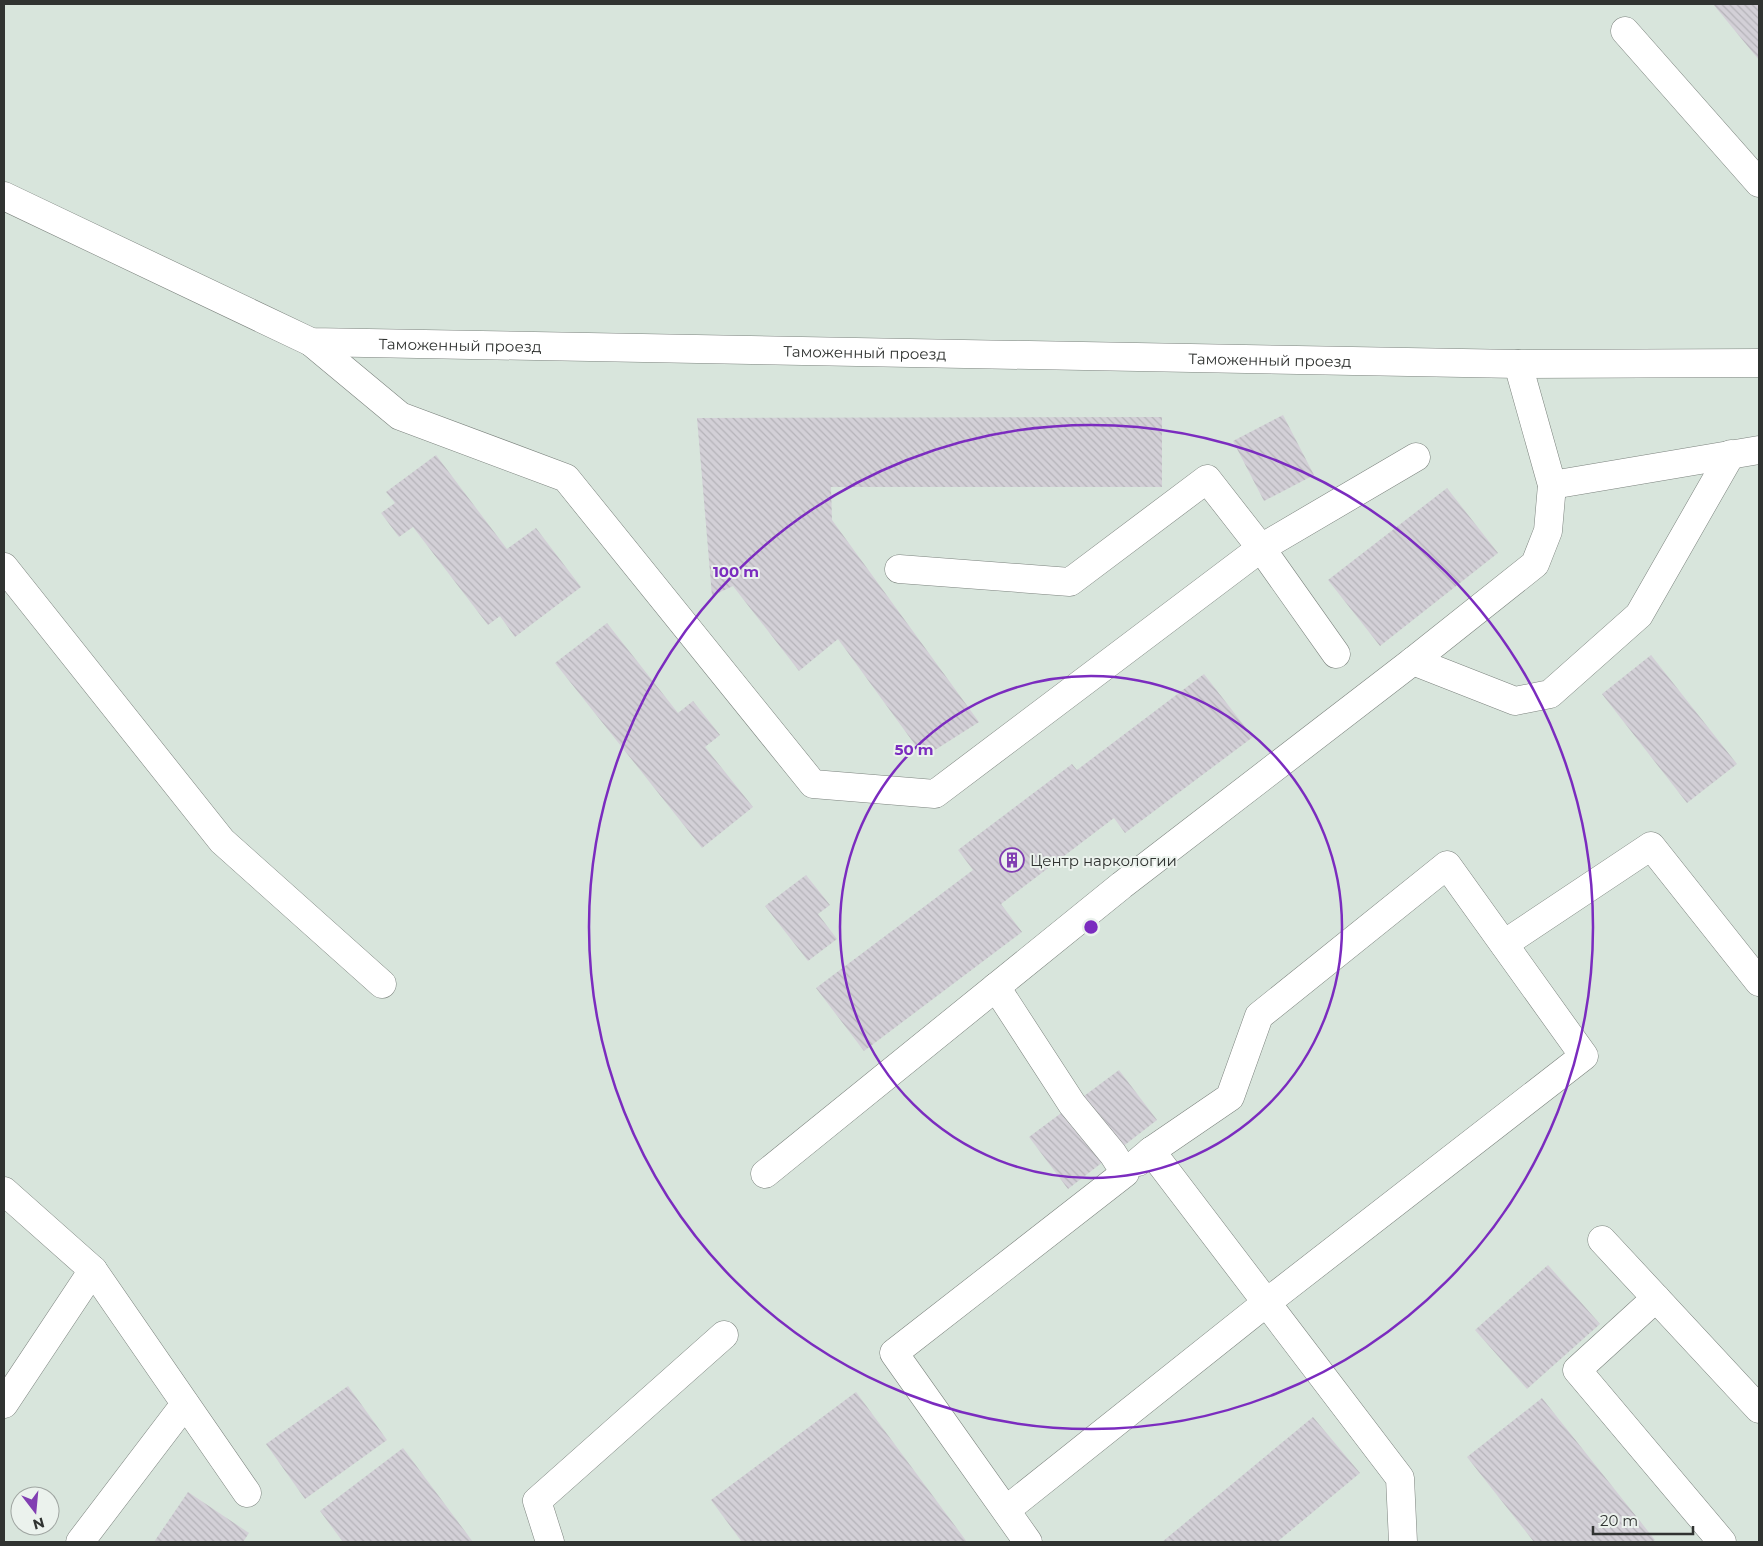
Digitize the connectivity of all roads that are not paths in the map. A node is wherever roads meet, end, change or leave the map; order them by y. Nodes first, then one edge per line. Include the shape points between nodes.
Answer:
1 (1625, 31) dead end
2 (1759, 183) edge
3 (4, 196) edge
4 (311, 342) junction
5 (1759, 363) edge
6 (1518, 364) junction
7 (1759, 450) edge
8 (1731, 454) junction
9 (1416, 457) dead end
10 (1552, 485) junction
11 (1261, 548) junction
12 (4, 567) edge
13 (899, 569) dead end
14 (1336, 654) dead end
15 (1413, 661) junction
16 (1504, 944) junction
17 (1759, 982) edge
18 (382, 984) dead end
19 (996, 986) junction
20 (1151, 1151) junction
21 (1125, 1173) junction
22 (765, 1174) dead end
23 (4, 1191) edge
24 (1602, 1240) dead end
25 (93, 1270) junction
26 (1656, 1298) junction
27 (1266, 1302) junction
28 (724, 1336) dead end
29 (4, 1404) edge
30 (186, 1404) junction
31 (1759, 1409) edge
32 (247, 1492) dead end
33 (1006, 1510) junction
34 (80, 1542) edge
35 (550, 1542) edge
36 (1028, 1542) edge
37 (1403, 1542) edge
38 (1722, 1542) edge

1 - 2 street
3 - 4 street, Таможенный проезд
4 - 6 street, Таможенный проезд
4 - 11 street via 400,416 566,478 813,784 935,794
5 - 6 street, Таможенный проезд
6 - 10 street
7 - 8 street
8 - 10 street
8 - 15 street via 1639,615 1550,694 1515,701
9 - 11 street
10 - 15 street via 1548,531 1535,564
11 - 13 street via 1208,479 1070,582
11 - 14 street
12 - 18 street via 222,841
15 - 19 street
16 - 17 street via 1651,846
16 - 20 street via 1447,865 1260,1016 1230,1097
16 - 27 street via 1584,1056
19 - 21 street via 1072,1104
19 - 22 street
20 - 21 street
20 - 27 street
21 - 33 street via 894,1353
23 - 25 street
24 - 26 street
25 - 29 street
25 - 30 street
26 - 31 street
26 - 38 street via 1577,1370
27 - 33 street
27 - 37 street via 1400,1478
28 - 35 street via 537,1501
30 - 32 street
30 - 34 street
33 - 36 street

